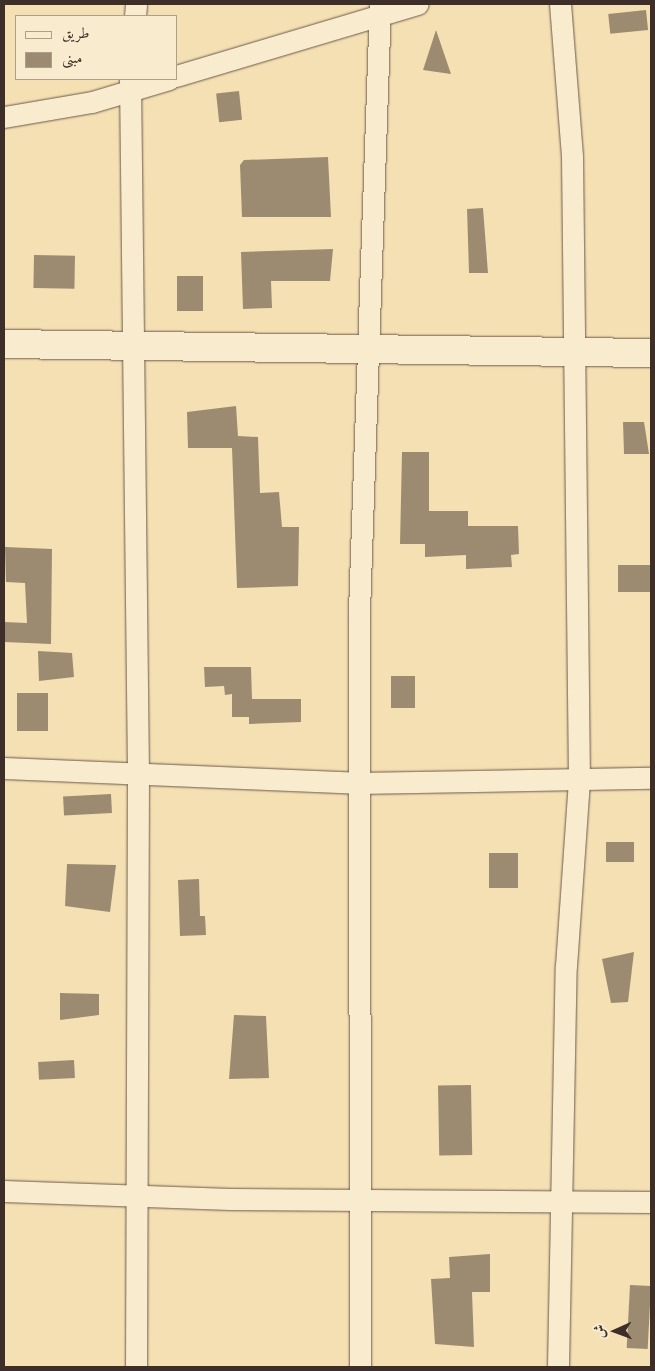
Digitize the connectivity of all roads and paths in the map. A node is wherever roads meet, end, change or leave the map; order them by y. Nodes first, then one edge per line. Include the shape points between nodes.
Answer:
1 (418, 4) edge
2 (560, 4) edge
3 (380, 11) edge
4 (178, 75) edge
5 (162, 80) edge
6 (130, 85) edge
7 (4, 117) edge
8 (4, 344) edge
9 (135, 344) junction
10 (368, 349) junction
11 (574, 352) junction
12 (651, 353) edge
13 (4, 768) edge
14 (138, 774) junction
15 (651, 778) edge
16 (579, 782) junction
17 (357, 783) junction
18 (4, 1191) edge
19 (139, 1196) junction
20 (358, 1199) junction
21 (559, 1201) junction
22 (651, 1202) edge
23 (136, 1367) edge
24 (360, 1367) edge
25 (558, 1367) edge

1 - 3 street
2 - 11 street via 572,156
3 - 4 street
3 - 10 street
5 - 6 street
6 - 7 street via 30,115
6 - 9 street
8 - 9 street
9 - 10 street
9 - 14 street
10 - 11 street
10 - 17 street
11 - 12 street
11 - 16 street
13 - 14 street
14 - 17 street
14 - 19 street
15 - 16 street
16 - 17 street
16 - 21 street via 566,966
17 - 20 street
18 - 19 street
19 - 20 street
19 - 23 street
20 - 21 street
20 - 24 street
21 - 22 street
21 - 25 street

